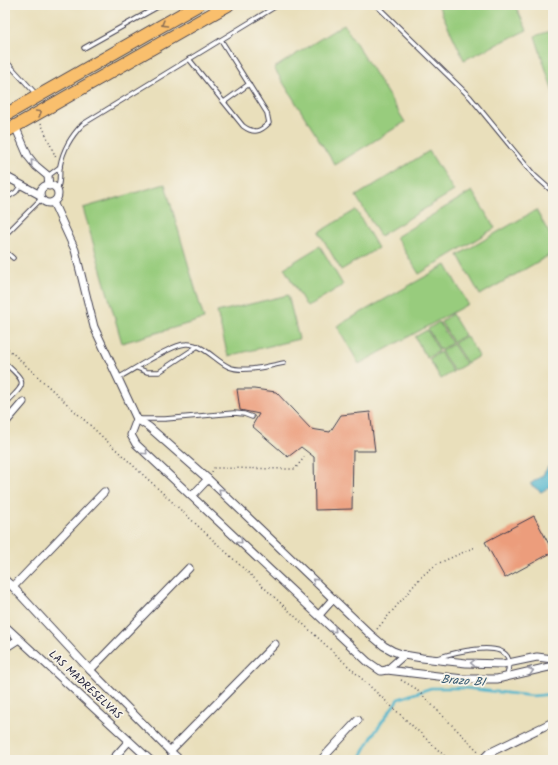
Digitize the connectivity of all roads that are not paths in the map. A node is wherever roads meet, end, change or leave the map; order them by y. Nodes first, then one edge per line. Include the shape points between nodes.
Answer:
1 (161, 5) edge
2 (198, 5) edge
3 (228, 5) edge
4 (278, 5) edge
5 (376, 5) edge
6 (206, 17) junction
7 (221, 40) junction
8 (84, 48) dead end
9 (189, 59) junction
10 (5, 60) edge
11 (249, 84) junction
12 (38, 97) junction
13 (224, 102) junction
14 (5, 115) edge
15 (10, 129) edge
16 (60, 167) junction
17 (5, 176) edge
18 (48, 176) junction
19 (22, 185) junction
20 (49, 186) junction
21 (57, 190) junction
22 (553, 192) edge
23 (41, 197) junction
24 (5, 199) edge
25 (53, 202) junction
26 (5, 235) edge
27 (5, 251) edge
28 (13, 258) dead end
29 (198, 346) junction
30 (5, 363) edge
31 (284, 363) dead end
32 (137, 368) junction
33 (118, 378) junction
34 (23, 402) dead end
35 (5, 404) edge
36 (252, 417) dead end
37 (136, 419) junction
38 (5, 422) edge
39 (208, 479) junction
40 (104, 492) dead end
41 (192, 496) junction
42 (188, 568) dead end
43 (5, 580) edge
44 (13, 587) junction
45 (334, 599) junction
46 (319, 615) junction
47 (5, 626) edge
48 (19, 640) junction
49 (275, 644) dead end
50 (5, 648) edge
51 (404, 655) junction
52 (434, 659) junction
53 (553, 659) edge
54 (509, 663) junction
55 (553, 666) edge
56 (90, 670) junction
57 (387, 670) junction
58 (506, 678) junction
59 (358, 720) dead end
60 (553, 722) edge
61 (129, 740) junction
62 (170, 751) junction
63 (484, 759) edge
64 (112, 760) edge
65 (150, 760) edge
66 (180, 760) edge
67 (321, 760) edge

1 - 8 lane
2 - 6 lane
2 -> 12 main road
3 - 6 main road
4 - 7 lane
5 - 22 lane via 470,97 534,175
15 -> 6 main road
7 - 9 lane
7 - 11 lane
9 - 13 lane
9 - 16 lane via 83,124 66,148
10 - 12 lane
11 - 13 lane
11 - 13 lane via 269,117 269,123 264,129 249,130 243,126
12 - 14 main road
18 -> 15 street via 36,166
16 - 18 lane
16 - 21 lane via 60,184
17 - 19 street
18 - 20 street
19 - 23 street
19 - 24 lane
20 - 21 street
20 - 23 street via 43,188
21 - 25 street via 57,199
23 - 25 street via 45,202
23 - 26 lane
25 - 33 street via 75,250 92,321
27 - 28 lane
29 - 31 lane via 230,368 249,369
29 - 32 lane via 181,344
29 - 32 lane via 159,372 147,372
30 - 35 lane via 20,376 22,384
32 - 33 lane
33 - 37 street
34 - 38 street
36 - 37 lane via 234,413
37 - 39 street via 149,427
37 -> 41 street via 132,435 136,444
39 - 41 street
45 -> 39 street
40 - 44 street
41 -> 46 street
42 - 56 street
43 - 44 street
44 - 56 street
45 - 46 street
45 - 51 street via 384,646
46 -> 57 street via 368,662 381,670
47 - 48 street, LAS MADRESELVAS
48 - 50 street
48 - 61 street, LAS MADRESELVAS
49 - 62 street
51 - 52 street
51 - 57 street
54 -> 52 street via 466,663
52 - 54 lane via 453,653 493,649 507,656
53 - 54 street via 536,657
54 - 58 lane
58 -> 55 street
56 - 62 street
57 - 58 street via 463,679
59 - 67 street
60 - 63 street via 497,748
61 - 64 street
61 - 65 street, LAS MADRESELVAS
62 - 66 street

